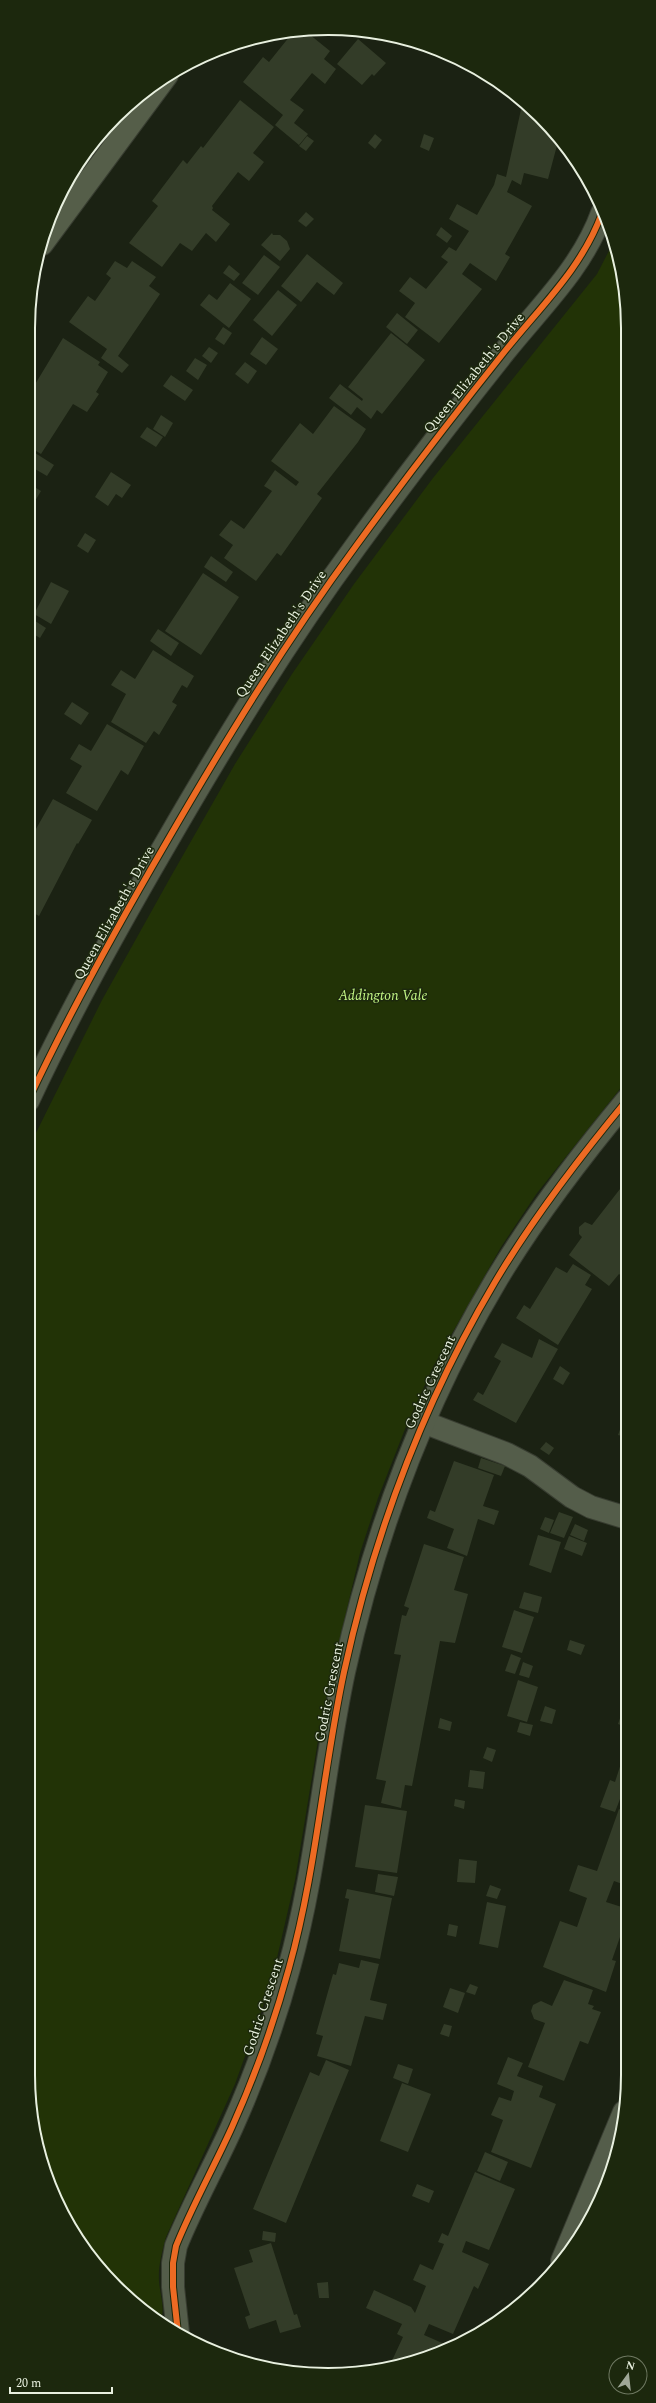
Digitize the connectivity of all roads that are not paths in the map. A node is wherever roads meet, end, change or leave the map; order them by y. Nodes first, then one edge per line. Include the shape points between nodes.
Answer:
1 (153, 93) edge
2 (57, 216) edge
3 (600, 218) edge
4 (35, 1088) edge
5 (621, 1108) edge
6 (423, 1422) junction
7 (621, 1516) edge
8 (614, 2135) edge
9 (571, 2239) edge
10 (177, 2327) edge

1 - 2 street
3 - 4 street, Queen Elizabeth's Drive via 576,266 514,340 412,471 265,678 132,902
5 - 6 street, Godric Crescent via 559,1186 498,1276 467,1330
6 - 7 street, Godric Crescent via 507,1454 530,1466 590,1507
6 - 10 street, Godric Crescent via 388,1512 360,1602 338,1700 299,1926 278,2007 243,2101 176,2246 173,2288
8 - 9 street

